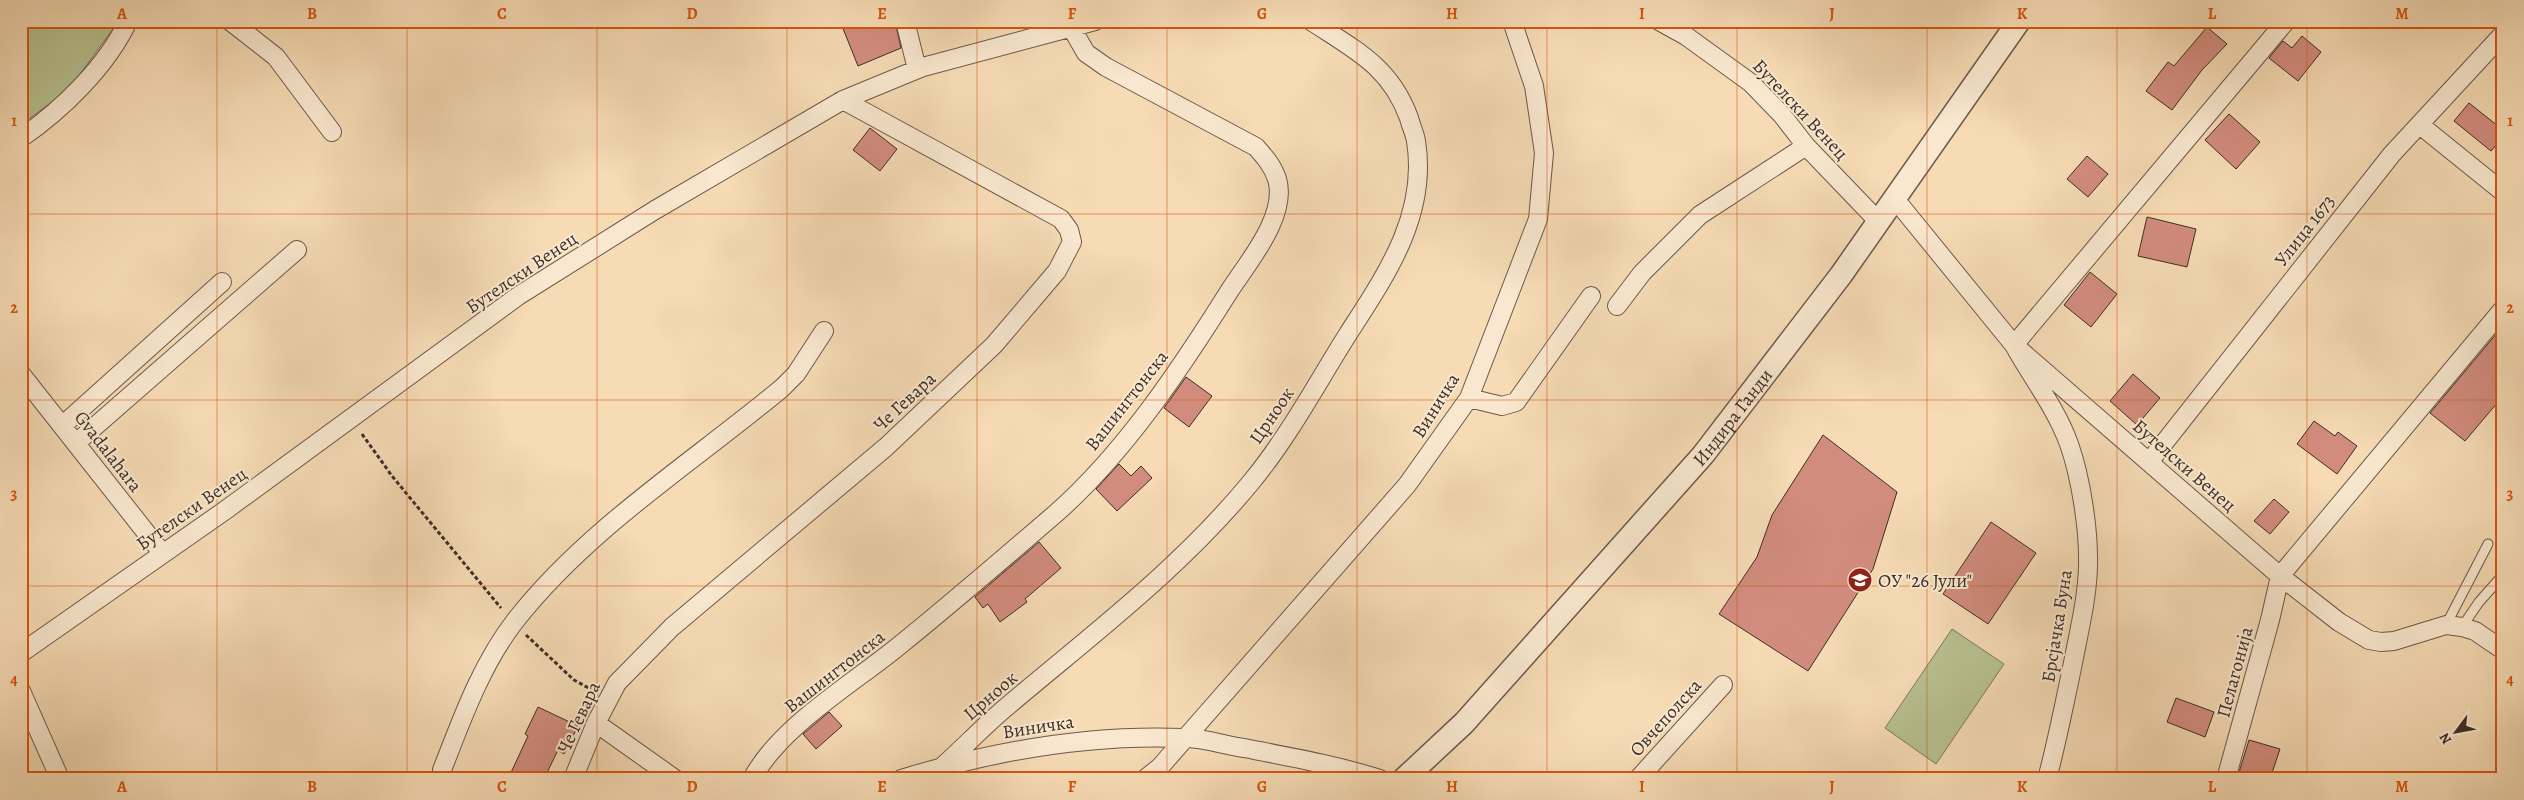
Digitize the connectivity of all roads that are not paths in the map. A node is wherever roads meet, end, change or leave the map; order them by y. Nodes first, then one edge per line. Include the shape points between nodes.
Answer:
1 (128, 21) edge
2 (230, 21) edge
3 (905, 21) edge
4 (1095, 21) edge
5 (1311, 21) edge
6 (1512, 21) edge
7 (1659, 21) edge
8 (2019, 21) edge
9 (2286, 21) edge
10 (1071, 27) junction
11 (2503, 34) edge
12 (917, 69) junction
13 (843, 100) junction
14 (2420, 124) junction
15 (332, 132) dead end
16 (21, 138) edge
17 (1806, 146) junction
18 (2503, 192) edge
19 (1895, 199) junction
20 (1878, 221) junction
21 (297, 250) dead end
22 (222, 282) dead end
23 (1592, 296) dead end
24 (1617, 306) dead end
25 (2503, 308) edge
26 (824, 331) dead end
27 (2014, 344) junction
28 (21, 374) edge
29 (1469, 398) junction
30 (62, 426) junction
31 (76, 443) junction
32 (2149, 462) junction
33 (2488, 544) dead end
34 (163, 554) junction
35 (2503, 575) edge
36 (2280, 576) junction
37 (2454, 626) junction
38 (2503, 650) edge
39 (21, 652) edge
40 (1723, 685) dead end
41 (21, 691) edge
42 (596, 723) junction
43 (1186, 738) junction
44 (944, 766) junction
45 (60, 779) edge
46 (444, 779) edge
47 (573, 779) edge
48 (675, 779) edge
49 (752, 779) edge
50 (901, 779) edge
51 (1146, 779) edge
52 (1380, 779) edge
53 (1404, 779) edge
54 (1638, 779) edge
55 (2047, 779) edge
56 (2226, 779) edge

1 - 16 street via 110,51 66,101
2 - 15 street via 276,57
3 - 12 street
4 - 10 street, Бутелски Венец
5 - 44 street, Црноок via 1386,74 1403,103 1416,140 1418,185 1406,234 1391,265 1296,419 1252,481 1148,589 1004,710
6 - 29 street, Виничка via 1534,86 1544,153 1538,219
7 - 17 street, Бутелски Венец via 1694,41 1751,83
8 - 19 street, Индира Ганди
9 - 27 street
10 - 12 street, Бутелски Венец
10 - 49 street, Вашингтонска via 1086,53 1106,67 1256,147 1277,178 1279,196 1270,227 1179,368 1101,466 1049,519 775,746 760,762
11 - 14 street, Улица 1673
12 - 13 street, Бутелски Венец
13 - 34 street, Бутелски Венец via 655,210 518,296
13 - 42 street, Че Гевара via 1062,219 1070,230 1072,242 1057,271 994,345 886,447 672,626 617,683
14 - 18 street
14 - 32 street, Улица 1673 via 2338,220
17 - 20 street, Бутелски Венец
17 - 24 street via 1700,215 1642,273
19 - 20 street, Индира Ганди
19 - 27 street, Бутелски Венец
20 - 53 street, Индира Ганди via 1841,275 1703,455 1464,723
21 - 31 street
22 - 30 street
23 - 29 street via 1516,402 1502,406
25 - 36 street
26 - 46 street via 796,374 782,388 585,546 514,623 471,695 442,770
27 - 32 street, Бутелски Венец
27 - 55 street, Брсјачка Буна via 2052,408 2069,445 2088,542 2085,599 2060,735
28 - 30 street, Gvadalahara
29 - 43 street, Виничка via 1407,485
30 - 31 street, Gvadalahara
31 - 34 street, Gvadalahara
32 - 36 street, Бутелски Венец
33 - 37 lane
34 - 39 street, Бутелски Венец
35 - 37 lane
36 - 37 street, Бутелски Венец via 2339,622 2369,640 2394,641
36 - 56 street, Пелагонија
37 - 38 street via 2475,631
40 - 54 street, Овчеполска
41 - 45 street
42 - 47 street, Че Гевара
42 - 48 street
43 - 44 street, Виничка via 1098,738 1027,748
43 - 51 street, Виничка
43 - 52 street, Виничка via 1306,760
44 - 50 street, Виничка

